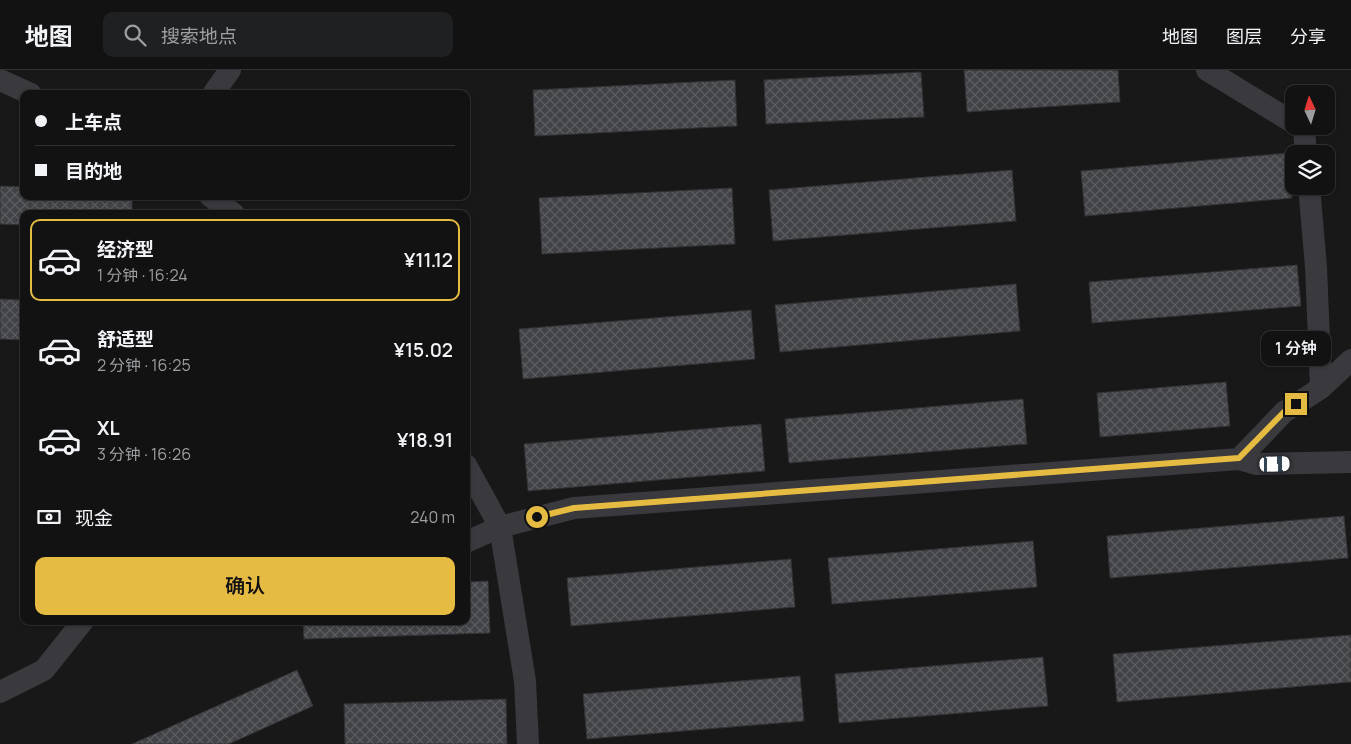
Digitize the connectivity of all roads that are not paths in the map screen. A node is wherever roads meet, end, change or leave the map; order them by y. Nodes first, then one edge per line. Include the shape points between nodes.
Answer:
1 (230, 70) edge
2 (1207, 70) edge
3 (0, 80) edge
4 (21, 90) edge
5 (217, 90) edge
6 (1285, 118) edge
7 (1310, 195) edge
8 (215, 200) edge
9 (229, 210) edge
10 (1351, 360) edge
11 (1320, 388) junction
12 (1239, 458) junction
13 (1351, 462) edge
14 (470, 472) edge
15 (500, 527) junction
16 (470, 540) edge
17 (80, 625) edge
18 (0, 692) edge
19 (528, 744) edge

1 - 5 street
2 - 6 street
3 - 4 street
7 - 11 street
8 - 9 street
10 - 11 street
11 - 12 street via 1284,412
12 - 13 street via 1256,464
12 - 15 street via 574,508
14 - 15 street
15 - 16 street
15 - 19 street via 525,681
17 - 18 street via 44,670

